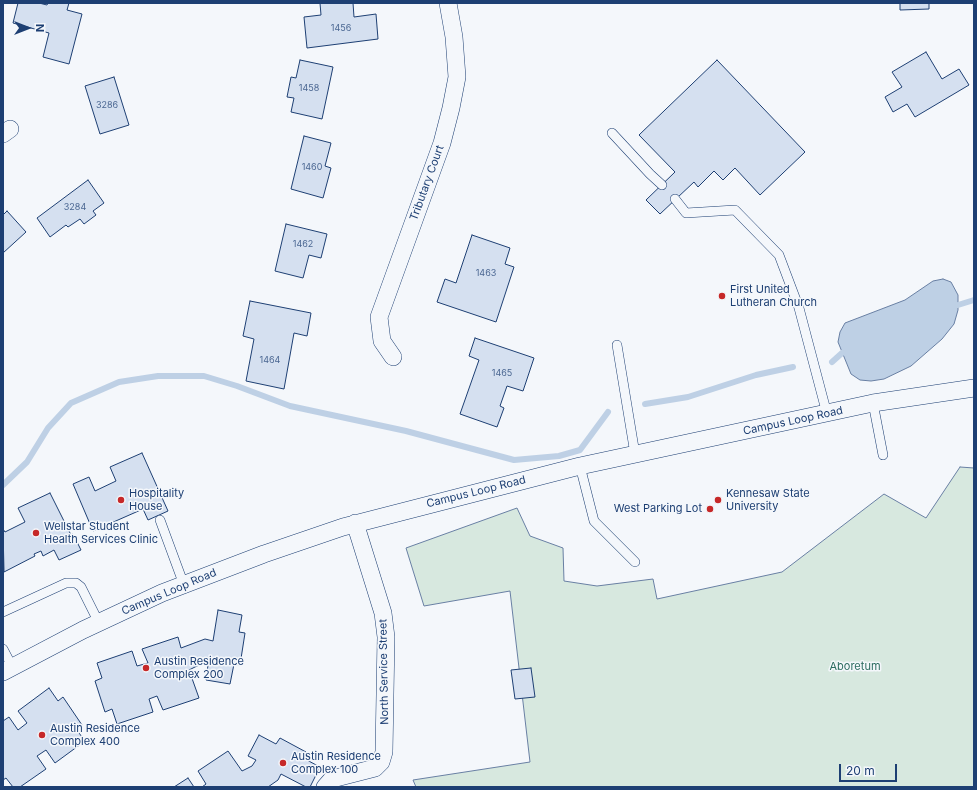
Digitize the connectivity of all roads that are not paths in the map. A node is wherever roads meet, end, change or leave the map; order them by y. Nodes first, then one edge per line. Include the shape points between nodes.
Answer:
1 (448, 3) edge
2 (612, 134) dead end
3 (662, 185) dead end
4 (676, 200) dead end
5 (617, 345) dead end
6 (393, 357) dead end
7 (974, 388) edge
8 (873, 403) junction
9 (827, 414) junction
10 (635, 454) junction
11 (883, 455) dead end
12 (580, 466) junction
13 (160, 520) dead end
14 (355, 523) junction
15 (635, 562) dead end
16 (184, 584) junction
17 (3, 612) edge
18 (99, 623) junction
19 (3, 649) edge
20 (8, 670) edge
21 (325, 787) edge

1 - 6 street, Tributary Court via 457,77 442,143 379,318 382,341
2 - 3 lane
4 - 9 lane via 686,213 736,210 779,255 799,308
5 - 10 lane
7 - 8 street, Campus Loop Road
8 - 9 street, Campus Loop Road
8 - 11 lane
9 - 10 street, Campus Loop Road
10 - 12 street, Campus Loop Road
12 - 14 street, Campus Loop Road
12 - 15 lane via 594,522
13 - 16 lane
14 - 16 street, Campus Loop Road
14 - 21 street, North Service Street via 383,613 386,637 384,752 381,762 375,768 332,779
16 - 18 street, Campus Loop Road
17 - 18 lane via 66,583 76,583 82,587
18 - 20 street, Campus Loop Road
19 - 20 lane

